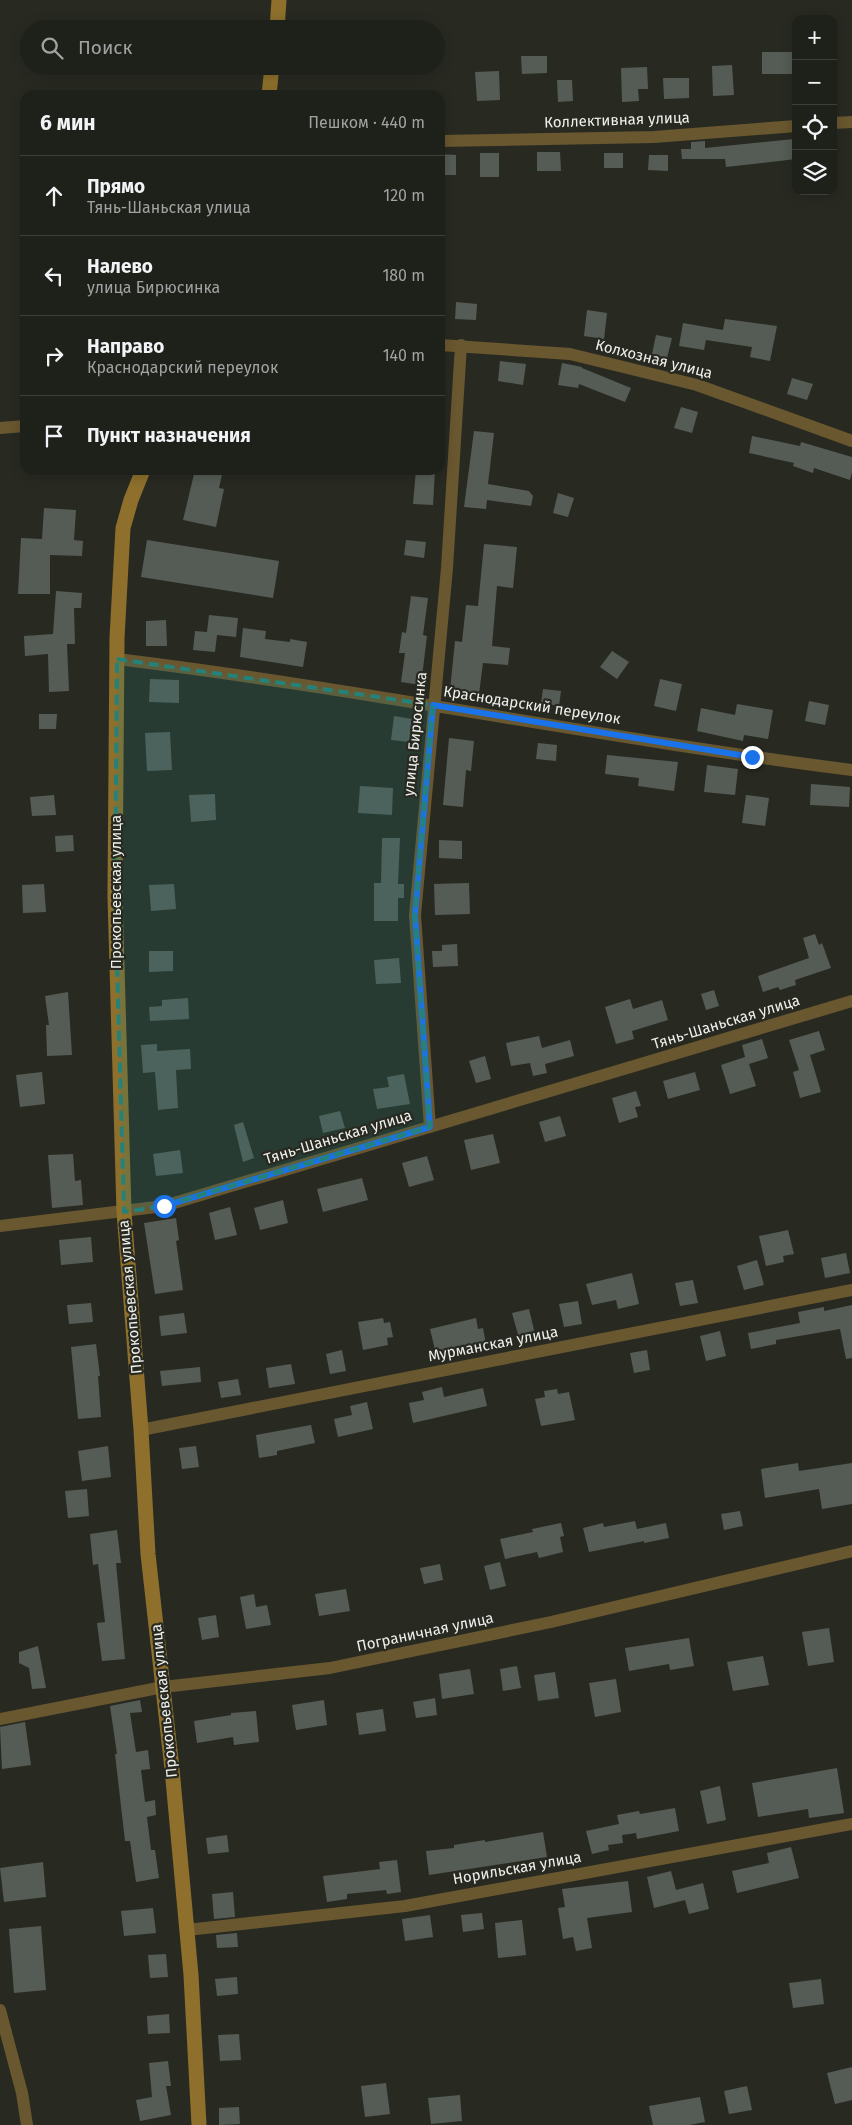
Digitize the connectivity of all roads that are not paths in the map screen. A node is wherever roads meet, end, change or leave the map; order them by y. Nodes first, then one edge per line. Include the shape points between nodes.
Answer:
1 (279, 0) edge
2 (278, 20) edge
3 (271, 75) edge
4 (270, 90) edge
5 (852, 122) edge
6 (837, 123) edge
7 (792, 126) edge
8 (445, 141) edge
9 (445, 345) edge
10 (461, 345) junction
11 (20, 426) edge
12 (0, 428) edge
13 (852, 441) edge
14 (141, 475) edge
15 (117, 658) junction
16 (433, 705) junction
17 (852, 770) edge
18 (852, 1001) edge
19 (430, 1127) junction
20 (124, 1212) junction
21 (0, 1226) edge
22 (852, 1290) edge
23 (141, 1430) junction
24 (852, 1551) edge
25 (163, 1687) junction
26 (0, 1719) edge
27 (852, 1824) edge
28 (186, 1930) junction
29 (0, 2010) edge
30 (27, 2125) edge
31 (199, 2125) edge

1 - 2 main road
3 - 4 main road
5 - 6 street
7 - 8 street, Коллективная улица via 654,137
9 - 10 street, Колхозная улица
10 - 13 street, Колхозная улица via 570,354 697,384
10 - 16 street, улица Бирюсинка via 447,568
11 - 12 street
14 - 15 main road, Прокопьевская улица via 123,528
15 - 16 street, Краснодарский переулок
15 - 20 main road, Прокопьевская улица via 115,896
16 - 17 street, Краснодарский переулок via 743,756
16 - 19 street, улица Бирюсинка via 415,915
18 - 19 street, Тянь-Шаньская улица
19 - 20 street, Тянь-Шаньская улица via 164,1206
20 - 21 street, Тянь-Шаньская улица
20 - 23 main road, Прокопьевская улица
22 - 23 street, Мурманская улица
23 - 25 main road, Прокопьевская улица via 148,1554
24 - 25 street, Пограничная улица via 551,1622 330,1668
25 - 26 street, Пограничная улица
25 - 28 main road, Прокопьевская улица
27 - 28 street, Норильская улица via 405,1906
28 - 31 main road, Прокопьевская улица
29 - 30 street

